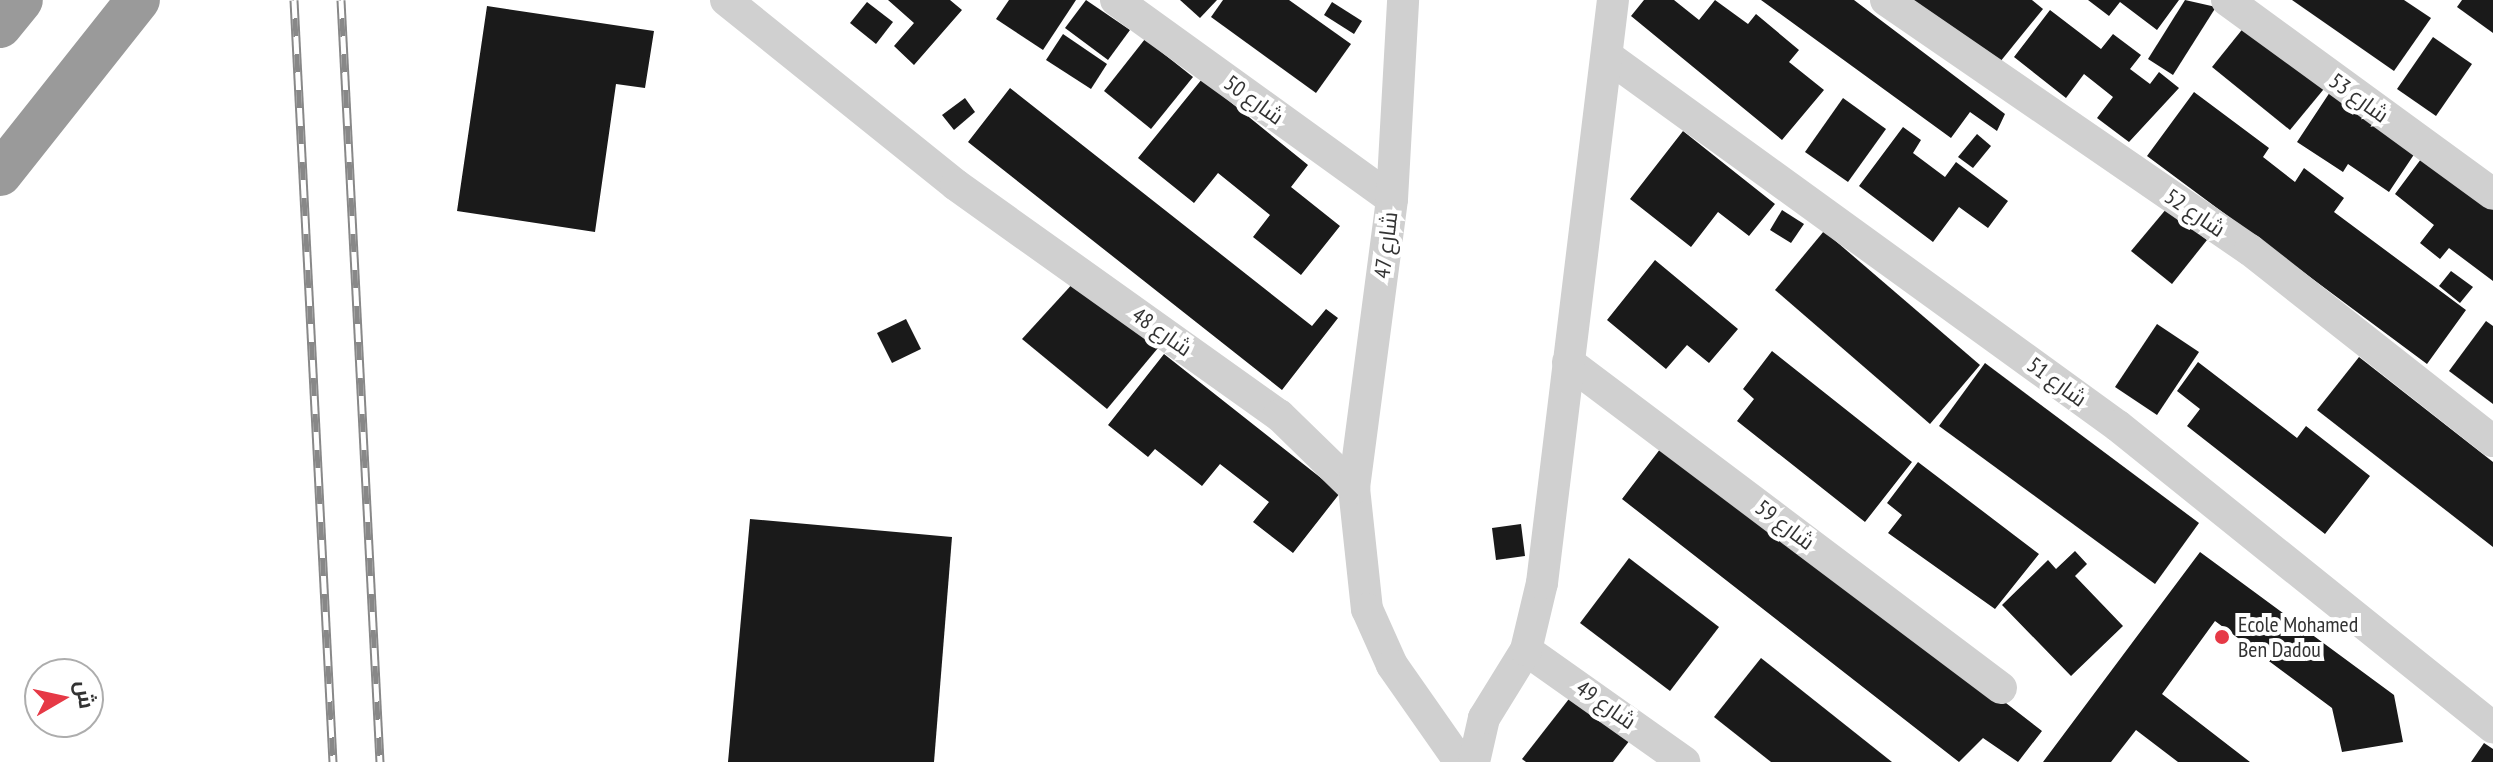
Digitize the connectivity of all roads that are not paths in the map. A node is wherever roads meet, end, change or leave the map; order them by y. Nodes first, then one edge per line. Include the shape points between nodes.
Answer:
1 (21, 0) edge
2 (138, 0) edge
3 (726, 0) edge
4 (1116, 0) edge
5 (1403, 0) edge
6 (1613, 0) edge
7 (1886, 0) edge
8 (2227, 0) edge
9 (0, 26) edge
10 (1607, 56) junction
11 (0, 174) edge
12 (2493, 194) edge
13 (1392, 199) junction
14 (1568, 362) junction
15 (2493, 441) edge
16 (1354, 488) junction
17 (1526, 650) junction
18 (2001, 688) dead end
19 (2493, 728) edge
20 (1460, 762) edge
21 (1474, 762) edge
22 (1684, 762) edge

1 - 9 highway
2 - 11 highway
3 - 16 street, شارع 48 via 956,185 1279,415
4 - 13 street, شارع 50
5 - 13 street, شارع 47
6 - 10 street
7 - 15 street, شارع 52 via 2250,250
8 - 12 street, شارع 53
10 - 14 street
10 - 19 street, شارع 51 via 2118,426
13 - 16 street, شارع 47
14 - 17 street via 1542,583
14 - 18 street, شارع 59
16 - 20 street via 1367,609 1392,665
17 - 21 street via 1484,718
17 - 22 street, شارع 49

